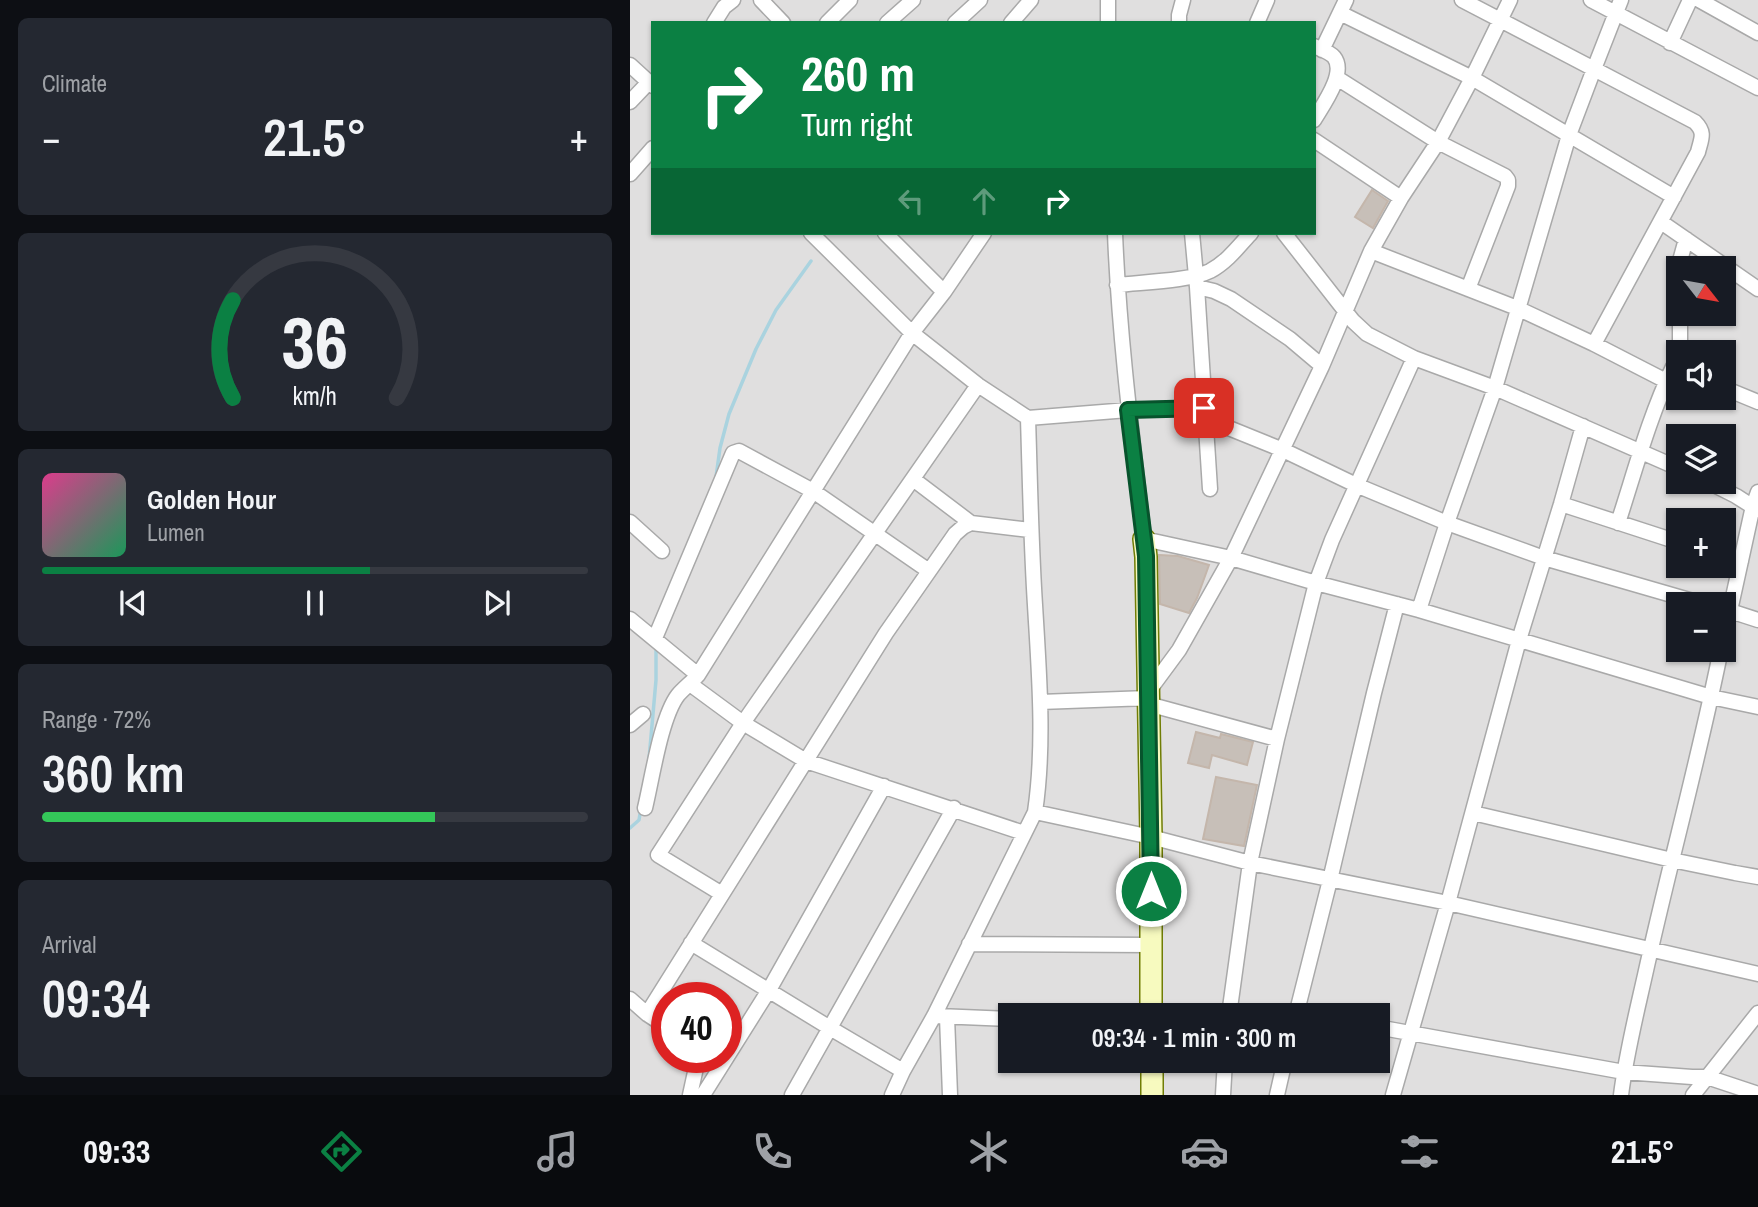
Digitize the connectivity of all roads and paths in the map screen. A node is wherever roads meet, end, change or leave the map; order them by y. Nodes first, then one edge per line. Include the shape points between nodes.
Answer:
1 (733, 0) edge
2 (761, 0) edge
3 (850, 0) edge
4 (913, 0) edge
5 (979, 0) edge
6 (1031, 0) edge
7 (1108, 0) edge
8 (1183, 0) edge
9 (1267, 0) edge
10 (1462, 0) edge
11 (1510, 0) edge
12 (1591, 0) edge
13 (1690, 0) edge
14 (1699, 0) edge
15 (1619, 6) edge
16 (1343, 7) edge
17 (715, 21) edge
18 (781, 21) edge
19 (829, 21) edge
20 (889, 21) edge
21 (957, 21) edge
22 (1013, 21) edge
23 (1108, 21) edge
24 (1179, 21) edge
25 (1261, 21) edge
26 (1501, 21) junction
27 (1758, 33) edge
28 (1670, 43) junction
29 (1318, 48) edge
30 (630, 65) edge
31 (1594, 69) junction
32 (1337, 78) junction
33 (1472, 78) junction
34 (651, 84) edge
35 (1758, 88) edge
36 (630, 102) edge
37 (1316, 116) edge
38 (1569, 135) junction
39 (1316, 141) edge
40 (1437, 142) junction
41 (651, 150) edge
42 (630, 174) edge
43 (1674, 197) junction
44 (1401, 198) junction
45 (1661, 222) junction
46 (888, 235) edge
47 (983, 235) edge
48 (1115, 235) edge
49 (1192, 235) edge
50 (1249, 235) edge
51 (1286, 235) edge
52 (821, 236) edge
53 (1686, 239) junction
54 (1371, 251) junction
55 (1681, 256) edge
56 (1196, 282) junction
57 (1117, 285) junction
58 (1468, 289) junction
59 (1758, 289) edge
60 (944, 292) junction
61 (1517, 308) junction
62 (1345, 310) junction
63 (912, 333) junction
64 (1594, 344) junction
65 (1414, 358) junction
66 (1322, 366) junction
67 (1666, 381) joint
68 (978, 386) junction
69 (1495, 388) junction
70 (1736, 393) edge
71 (1758, 402) edge
72 (1128, 410) junction
73 (1204, 413) junction
74 (1028, 418) junction
75 (1583, 426) junction
76 (1283, 450) junction
77 (1641, 451) junction
78 (1666, 462) edge
79 (912, 478) junction
80 (1356, 485) junction
81 (1210, 489) dead end
82 (813, 491) junction
83 (1758, 492) edge
84 (1732, 494) edge
85 (1561, 504) junction
86 (1756, 508) edge
87 (630, 522) edge
88 (971, 523) junction
89 (1447, 523) junction
90 (1618, 523) junction
91 (1031, 530) junction
92 (874, 533) junction
93 (1666, 538) edge
94 (1144, 539) junction
95 (662, 551) dead end
96 (1231, 558) junction
97 (1544, 558) junction
98 (1736, 560) edge
99 (1741, 561) junction
100 (929, 571) junction
101 (1316, 583) junction
102 (1732, 592) edge
103 (1666, 593) edge
104 (1397, 604) junction
105 (1419, 610) junction
106 (1736, 613) edge
107 (630, 619) edge
108 (1758, 620) edge
109 (655, 638) junction
110 (1519, 640) junction
111 (1718, 662) edge
112 (694, 679) junction
113 (1711, 697) junction
114 (1148, 698) junction
115 (1040, 702) junction
116 (1758, 707) edge
117 (643, 714) dead end
118 (743, 723) junction
119 (630, 725) edge
120 (1277, 739) junction
121 (807, 761) junction
122 (884, 786) junction
123 (645, 808) dead end
124 (954, 808) junction
125 (1035, 812) junction
126 (1473, 813) junction
127 (1024, 833) junction
128 (1151, 837) junction
129 (1672, 860) junction
130 (1250, 863) junction
131 (1757, 875) edge
132 (1330, 880) junction
133 (722, 894) junction
134 (1448, 903) junction
135 (691, 943) junction
136 (969, 944) junction
137 (1151, 945) junction
138 (1650, 950) junction
139 (1758, 974) edge
140 (769, 990) junction
141 (630, 999) edge
142 (1151, 1003) edge
143 (1231, 1003) edge
144 (1299, 1003) edge
145 (1758, 1013) edge
146 (647, 1014) junction
147 (941, 1016) junction
148 (651, 1017) edge
149 (998, 1018) edge
150 (830, 1028) junction
151 (1390, 1030) edge
152 (1410, 1034) junction
153 (903, 1071) junction
154 (1624, 1072) junction
155 (695, 1073) edge
156 (1152, 1073) edge
157 (1224, 1073) edge
158 (1282, 1073) edge
159 (1707, 1077) junction
160 (892, 1094) edge
161 (1758, 1094) edge
162 (690, 1095) edge
163 (703, 1095) edge
164 (792, 1095) edge
165 (909, 1095) edge
166 (950, 1095) edge
167 (1152, 1095) edge
168 (1223, 1095) edge
169 (1277, 1095) edge
170 (1393, 1095) edge
171 (1621, 1095) edge
172 (1693, 1095) edge

1 - 17 street
2 - 18 street
3 - 19 street
4 - 20 street
5 - 21 street
6 - 22 street
7 - 23 street
8 - 24 street
9 - 25 street
10 - 26 street
11 - 26 street
12 - 15 street
13 - 28 street
14 - 27 street
15 - 28 street
15 - 31 street
16 - 29 street
16 - 33 street
26 - 31 street
26 - 33 street
28 - 35 street
29 - 32 street via 1333,55
30 - 34 street
31 - 38 street
31 - 43 street via 1699,127 1703,134 1698,152
32 - 37 street
32 - 40 street
33 - 38 street
33 - 40 street
34 - 36 street
38 - 43 street
38 - 61 street
39 - 44 street
40 - 44 street
40 - 58 street via 1508,180
41 - 42 street
43 - 45 street
44 - 54 street
45 - 53 street
45 - 64 street
46 - 60 street
47 - 60 street
48 - 57 street
49 - 56 street
50 - 56 street
51 - 62 street
52 - 63 street
53 - 55 street
53 - 59 street
54 - 58 street
54 - 62 street
56 - 57 street
56 - 66 street via 1231,299
56 - 73 street
57 - 72 street
58 - 61 street
60 - 63 street
61 - 64 street
61 - 69 street
62 - 65 street via 1367,334
62 - 66 street
63 - 68 street
63 - 82 street
64 - 67 street
65 - 69 street
65 - 80 street
66 - 76 street
67 - 77 street
68 - 74 street
68 - 79 street
69 - 75 street
69 - 89 street
70 - 71 street
72 - 73 street
72 - 74 street
72 - 94 street
73 - 76 street
73 - 81 street
74 - 91 street
75 - 77 street
75 - 85 street
76 - 80 street
76 - 96 street
77 - 78 street
77 - 90 street
79 - 88 street
79 - 92 street
80 - 89 street
80 - 101 street
82 - 92 street
82 - 109 street via 738,451 733,453
82 - 112 street
83 - 86 street
84 - 86 street
85 - 90 street
85 - 97 street
86 - 99 street
87 - 95 street
88 - 91 street
88 - 100 street via 955,534
89 - 97 street
89 - 105 street
90 - 93 street
91 - 115 street
92 - 100 street
92 - 118 street
94 - 96 street
94 - 114 street
96 - 101 street
96 - 114 street
97 - 103 street
97 - 110 street
98 - 99 street
99 - 102 street
100 - 121 street
101 - 104 street
101 - 120 street
104 - 105 street
104 - 132 street
105 - 110 street
106 - 108 street
107 - 109 street
109 - 112 street
110 - 113 street
110 - 126 street
111 - 113 street
112 - 118 street
112 - 123 street via 671,707
113 - 116 street
113 - 129 street
114 - 115 street
114 - 120 street
114 - 128 street
115 - 125 street
117 - 119 street
118 - 121 street
118 - 133 street via 658,855
120 - 130 street
121 - 122 street
121 - 133 street
122 - 124 street
122 - 140 street
124 - 127 street
124 - 150 street
125 - 127 street
125 - 128 street
126 - 129 street
126 - 134 street
127 - 136 street
128 - 130 street
128 - 137 street
129 - 131 street
129 - 138 street
130 - 132 street
130 - 143 street
132 - 134 street
132 - 144 street
133 - 135 street
134 - 138 street
134 - 152 street
135 - 140 street
135 - 146 street
136 - 137 street
136 - 147 street
137 - 142 street
138 - 139 street
138 - 154 street
140 - 150 street
140 - 163 street
141 - 146 street
145 - 159 street
146 - 148 street
147 - 149 street
147 - 153 street
147 - 166 street
150 - 153 street
150 - 164 street
151 - 152 street
152 - 154 street
152 - 170 street
153 - 160 street
154 - 159 street
154 - 171 street
155 - 162 street
156 - 167 street
157 - 168 street
158 - 169 street
159 - 161 street
159 - 172 street
160 - 165 street

